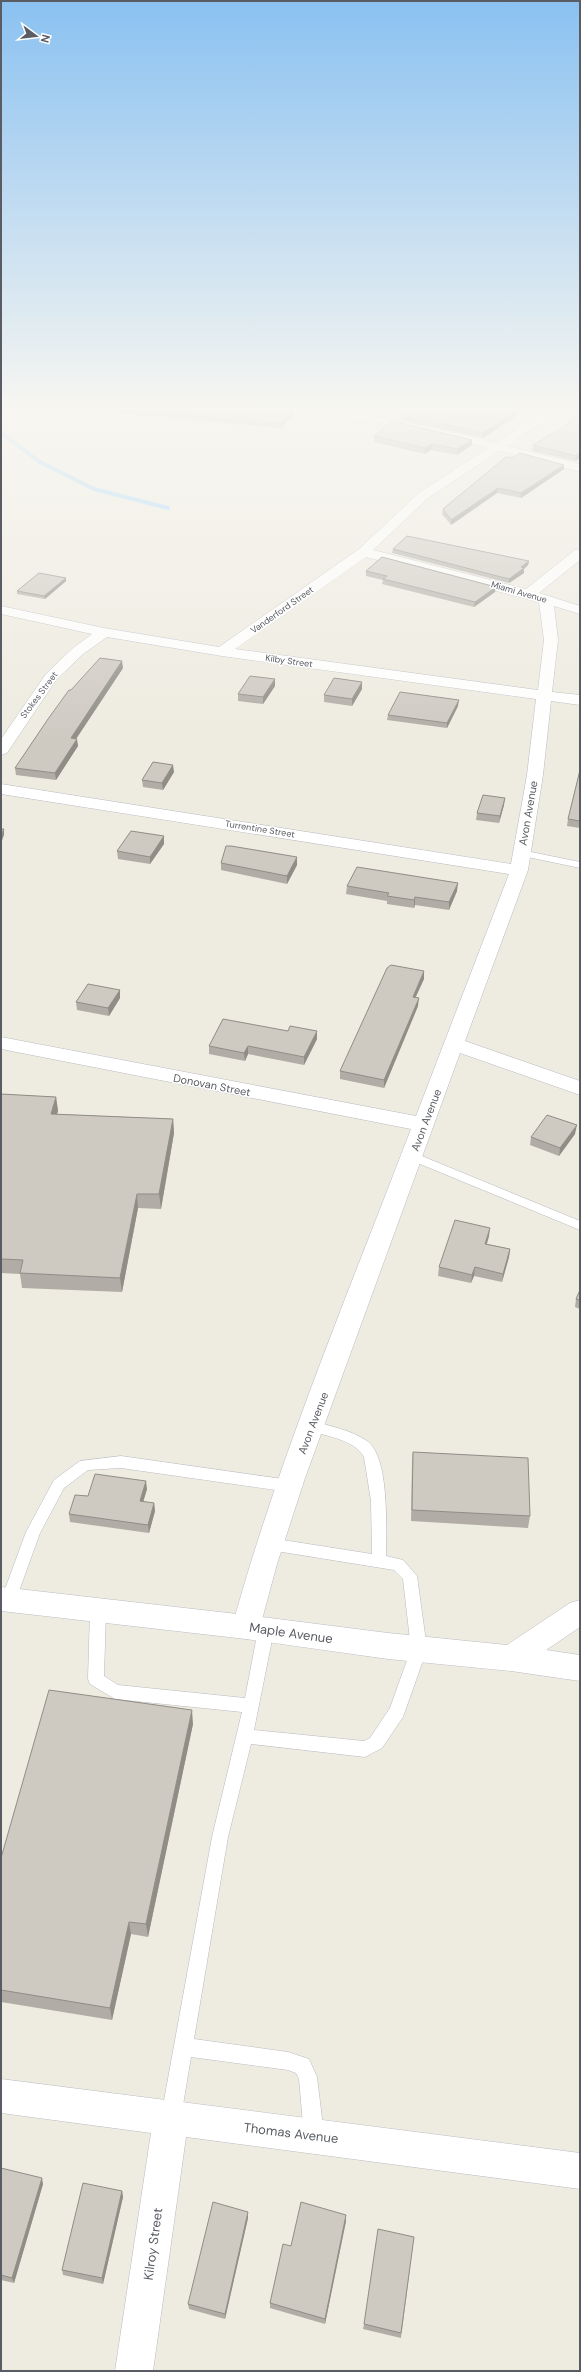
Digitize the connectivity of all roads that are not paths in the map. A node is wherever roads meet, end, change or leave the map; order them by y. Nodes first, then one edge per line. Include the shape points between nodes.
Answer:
1 (396, 521) edge
2 (364, 552) junction
3 (580, 553) edge
4 (537, 597) junction
5 (1, 610) edge
6 (580, 610) edge
7 (104, 632) junction
8 (222, 652) junction
9 (544, 695) junction
10 (580, 700) edge
11 (3, 743) edge
12 (1, 789) edge
13 (520, 861) junction
14 (580, 865) edge
15 (1, 1043) edge
16 (454, 1044) junction
17 (580, 1088) edge
18 (424, 1125) junction
19 (412, 1156) junction
20 (580, 1226) edge
21 (312, 1426) junction
22 (290, 1486) junction
23 (270, 1544) junction
24 (379, 1561) junction
25 (5, 1600) edge
26 (98, 1611) junction
27 (580, 1612) edge
28 (256, 1629) junction
29 (419, 1649) junction
30 (511, 1658) junction
31 (580, 1668) edge
32 (251, 1706) junction
33 (245, 1736) junction
34 (183, 2047) junction
35 (1, 2096) edge
36 (171, 2118) junction
37 (314, 2136) junction
38 (580, 2171) edge
39 (134, 2371) edge

1 - 2 street, Vanderford Street
2 - 4 street, Miami Avenue
2 - 8 street, Vanderford Street
3 - 4 street
4 - 6 street, Miami Avenue
4 - 9 street, Avon Avenue via 551,640
5 - 7 street, Kilby Street
7 - 8 street, Kilby Street
7 - 11 street, Stokes Street via 78,651 51,677
8 - 9 street, Kilby Street
9 - 10 street, Kilby Street
9 - 13 street, Avon Avenue via 535,775
12 - 13 street, Turrentine Street
13 - 14 lane
13 - 16 street, Avon Avenue
15 - 18 street, Donovan Street
16 - 17 street
16 - 18 street, Avon Avenue
18 - 19 street, Avon Avenue
19 - 20 lane
19 - 21 street, Avon Avenue
21 - 22 street, Avon Avenue
21 - 24 lane via 366,1447 372,1455
22 - 23 street, Avon Avenue
22 - 25 lane via 121,1462 85,1465 60,1484 33,1532
23 - 24 lane
23 - 28 street, Avon Avenue
24 - 29 lane via 398,1564 410,1576
25 - 26 street, Maple Avenue
26 - 28 street, Maple Avenue
26 - 32 lane via 96,1679 115,1692
27 - 30 street
28 - 29 street, Maple Avenue
28 - 32 lane
29 - 30 street, Maple Avenue
29 - 33 lane via 397,1712 376,1742 365,1749
30 - 31 street, Maple Avenue
32 - 33 lane
33 - 34 lane via 220,1837
34 - 36 lane
34 - 37 lane via 288,2061 302,2066 308,2077
35 - 36 street, Thomas Avenue
36 - 37 street, Thomas Avenue
36 - 39 street, Kilroy Street
37 - 38 street, Thomas Avenue

